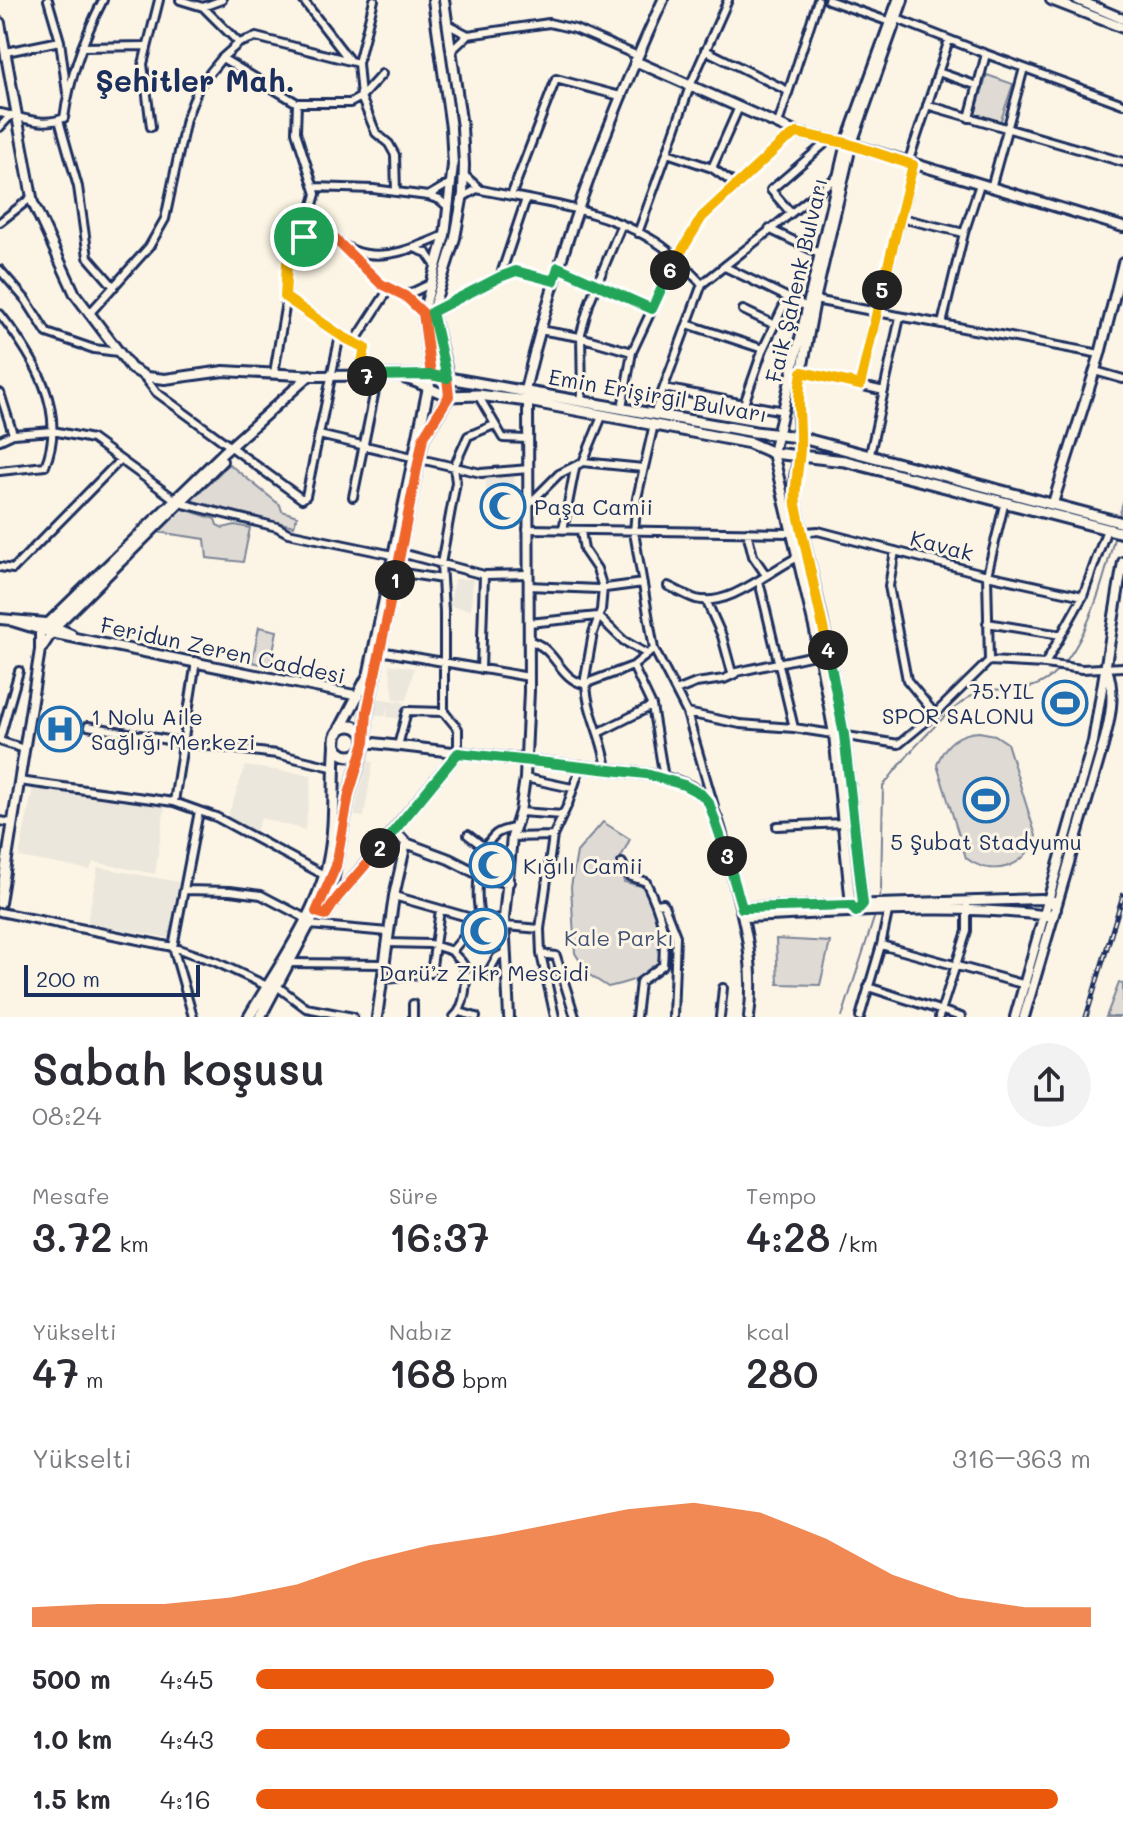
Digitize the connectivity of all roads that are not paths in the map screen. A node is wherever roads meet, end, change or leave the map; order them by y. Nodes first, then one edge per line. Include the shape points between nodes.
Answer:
1 (48, 0) edge
2 (103, 0) edge
3 (159, 0) edge
4 (180, 0) edge
5 (222, 0) edge
6 (303, 0) edge
7 (374, 0) edge
8 (433, 0) edge
9 (444, 0) edge
10 (663, 0) edge
11 (728, 0) edge
12 (818, 0) edge
13 (828, 0) edge
14 (900, 0) edge
15 (1051, 0) edge
16 (1078, 0) edge
17 (203, 7) junction
18 (1123, 19) edge
19 (893, 20) junction
20 (0, 23) edge
21 (446, 23) junction
22 (1123, 28) edge
23 (468, 35) junction
24 (949, 40) junction
25 (60, 41) junction
26 (239, 43) junction
27 (145, 46) junction
28 (82, 47) junction
29 (705, 50) junction
30 (6, 52) junction
31 (450, 52) junction
32 (986, 54) junction
33 (222, 58) junction
34 (636, 58) junction
35 (354, 62) junction
36 (1024, 68) junction
37 (938, 72) junction
38 (382, 74) dead end
39 (690, 86) junction
40 (978, 86) junction
41 (788, 91) junction
42 (67, 96) junction
43 (620, 96) junction
44 (361, 97) junction
45 (297, 103) junction
46 (1123, 104) edge
47 (927, 105) junction
48 (739, 107) junction
49 (0, 113) edge
50 (15, 116) junction
51 (969, 118) junction
52 (59, 120) junction
53 (778, 124) junction
54 (0, 127) edge
55 (151, 127) dead end
56 (1006, 129) junction
57 (797, 133) junction
58 (829, 140) junction
59 (848, 145) junction
60 (667, 153) junction
61 (1123, 162) edge
62 (910, 164) junction
63 (712, 168) junction
64 (464, 175) junction
65 (838, 176) junction
66 (452, 182) junction
67 (980, 184) junction
68 (736, 185) junction
69 (314, 187) junction
70 (991, 188) junction
71 (481, 190) junction
72 (396, 192) junction
73 (428, 196) junction
74 (511, 196) junction
75 (32, 197) junction
76 (462, 197) junction
77 (526, 199) junction
78 (578, 208) junction
79 (449, 209) junction
80 (790, 212) junction
81 (901, 218) junction
82 (0, 222) edge
83 (621, 226) junction
84 (1123, 227) edge
85 (769, 229) junction
86 (638, 233) junction
87 (964, 233) junction
88 (445, 235) junction
89 (304, 237) junction
90 (414, 248) junction
91 (348, 251) junction
92 (819, 253) junction
93 (676, 258) junction
94 (1123, 263) edge
95 (436, 266) junction
96 (558, 267) junction
97 (725, 267) junction
98 (0, 270) edge
99 (500, 277) junction
100 (554, 281) junction
101 (430, 284) junction
102 (597, 284) junction
103 (702, 284) junction
104 (114, 287) junction
105 (389, 289) junction
106 (405, 296) junction
107 (1119, 296) edge
108 (285, 297) junction
109 (788, 297) junction
110 (815, 300) junction
111 (807, 307) junction
112 (652, 309) junction
113 (743, 310) dead end
114 (877, 312) junction
115 (428, 313) junction
116 (0, 314) edge
117 (89, 314) junction
118 (900, 317) junction
119 (687, 324) junction
120 (942, 324) junction
121 (775, 325) junction
122 (539, 330) junction
123 (340, 335) junction
124 (580, 337) junction
125 (354, 343) junction
126 (763, 349) junction
127 (118, 352) junction
128 (632, 352) junction
129 (1100, 354) junction
130 (1095, 371) junction
131 (802, 372) junction
132 (274, 373) junction
133 (143, 375) junction
134 (316, 375) junction
135 (431, 375) junction
136 (330, 376) junction
137 (359, 376) junction
138 (378, 376) junction
139 (397, 376) junction
140 (447, 378) junction
141 (1123, 379) edge
142 (860, 385) junction
143 (664, 388) junction
144 (428, 390) junction
145 (525, 390) junction
146 (884, 391) junction
147 (0, 393) edge
148 (478, 395) junction
149 (449, 396) junction
150 (582, 400) junction
151 (528, 401) junction
152 (744, 404) junction
153 (622, 408) junction
154 (784, 411) junction
155 (603, 414) junction
156 (654, 419) junction
157 (494, 425) junction
158 (53, 431) junction
159 (13, 434) junction
160 (779, 434) junction
161 (319, 435) junction
162 (798, 437) junction
163 (527, 439) junction
164 (0, 440) edge
165 (363, 446) junction
166 (231, 449) junction
167 (773, 453) junction
168 (870, 454) junction
169 (798, 456) junction
170 (416, 458) junction
171 (120, 460) junction
172 (583, 462) junction
173 (454, 467) junction
174 (575, 468) junction
175 (643, 468) junction
176 (529, 469) junction
177 (0, 471) edge
178 (353, 497) dead end
179 (177, 501) junction
180 (1005, 501) junction
181 (1053, 503) junction
182 (528, 505) junction
183 (1123, 523) edge
184 (1108, 524) junction
185 (527, 529) junction
186 (563, 530) junction
187 (581, 531) junction
188 (634, 532) junction
189 (747, 532) junction
190 (803, 532) junction
191 (793, 533) junction
192 (1123, 533) edge
193 (895, 551) junction
194 (397, 554) junction
195 (798, 557) junction
196 (1123, 562) edge
197 (441, 564) junction
198 (0, 567) edge
199 (397, 572) junction
200 (527, 574) junction
201 (484, 575) junction
202 (766, 575) junction
203 (987, 575) junction
204 (442, 579) junction
205 (759, 581) junction
206 (643, 583) junction
207 (528, 586) junction
208 (668, 586) dead end
209 (603, 588) junction
210 (1083, 596) junction
211 (706, 600) junction
212 (598, 616) junction
213 (0, 619) edge
214 (529, 623) junction
215 (987, 623) junction
216 (43, 627) junction
217 (54, 630) junction
218 (1061, 635) junction
219 (529, 641) junction
220 (40, 650) junction
221 (380, 651) junction
222 (650, 652) junction
223 (819, 654) junction
224 (196, 661) junction
225 (989, 661) junction
226 (444, 663) junction
227 (1045, 664) junction
228 (779, 665) junction
229 (633, 666) junction
230 (1123, 667) edge
231 (1107, 668) junction
232 (481, 669) junction
233 (19, 671) dead end
234 (735, 674) junction
235 (529, 677) junction
236 (585, 684) junction
237 (676, 691) junction
238 (359, 696) junction
239 (652, 706) junction
240 (444, 712) junction
241 (687, 713) junction
242 (935, 714) junction
243 (88, 726) dead end
244 (794, 728) junction
245 (600, 732) junction
246 (839, 735) junction
247 (337, 736) junction
248 (0, 739) edge
249 (365, 742) junction
250 (185, 743) junction
251 (398, 746) junction
252 (24, 749) junction
253 (458, 753) junction
254 (527, 762) junction
255 (581, 765) junction
256 (336, 768) junction
257 (607, 770) junction
258 (525, 778) junction
259 (664, 778) junction
260 (19, 781) junction
261 (572, 788) junction
262 (174, 802) junction
263 (199, 811) junction
264 (520, 812) junction
265 (563, 815) junction
266 (0, 821) edge
267 (12, 823) junction
268 (843, 823) junction
269 (777, 826) dead end
270 (720, 829) junction
271 (395, 831) junction
272 (513, 833) junction
273 (468, 835) dead end
274 (553, 836) junction
275 (406, 843) junction
276 (485, 848) junction
277 (622, 863) dead end
278 (324, 875) junction
279 (480, 875) junction
280 (509, 882) junction
281 (184, 890) junction
282 (394, 896) junction
283 (1050, 899) junction
284 (0, 903) edge
285 (656, 904) junction
286 (868, 906) junction
287 (967, 907) junction
288 (853, 909) junction
289 (885, 909) junction
290 (1056, 909) junction
291 (440, 910) junction
292 (0, 912) edge
293 (316, 912) junction
294 (744, 913) junction
295 (1046, 915) junction
296 (480, 920) junction
297 (308, 921) junction
298 (505, 922) junction
299 (540, 929) junction
300 (388, 932) junction
301 (387, 943) junction
302 (434, 945) junction
303 (881, 945) junction
304 (173, 947) junction
305 (452, 951) junction
306 (507, 951) junction
307 (541, 954) junction
308 (289, 963) junction
309 (384, 964) junction
310 (955, 966) junction
311 (464, 977) junction
312 (382, 979) junction
313 (1026, 985) junction
314 (272, 986) junction
315 (868, 987) junction
316 (723, 988) dead end
317 (413, 1004) dead end
318 (940, 1014) edge
319 (457, 1015) edge
320 (343, 1016) edge
321 (193, 1017) edge
322 (249, 1017) edge
323 (260, 1017) edge
324 (353, 1017) edge
325 (377, 1017) edge
326 (413, 1017) edge
327 (476, 1017) edge
328 (509, 1017) edge
329 (555, 1017) edge
330 (575, 1017) edge
331 (636, 1017) edge
332 (673, 1017) edge
333 (720, 1017) edge
334 (749, 1017) edge
335 (860, 1017) edge
336 (961, 1017) edge
337 (1015, 1017) edge
338 (1024, 1017) edge

1 - 25 street
2 - 28 street
3 - 27 street
4 - 17 street
5 - 17 street
6 - 35 street
7 - 35 street
8 - 66 main road via 451,128
9 - 21 main road
10 - 34 main road
11 - 29 street
12 - 41 street
13 - 19 street
14 - 19 main road, Faik Şahenk Bulvarı
15 - 22 main road
16 - 18 main road
17 - 26 street
19 - 24 street
19 - 59 main road, Faik Şahenk Bulvarı
20 - 30 main road
21 - 23 street
21 - 31 main road
23 - 31 street
23 - 34 street via 549,23 605,40
24 - 32 street
24 - 37 street
25 - 30 street
25 - 42 street
26 - 33 street
26 - 35 street via 256,37
27 - 28 street
27 - 55 street
28 - 42 street
29 - 39 street
29 - 41 street
30 - 50 main road
31 - 64 main road
32 - 36 street
32 - 40 street
33 - 45 street
33 - 104 street via 199,86 186,119 165,219
34 - 39 main road
34 - 43 main road
35 - 44 street
36 - 46 street
36 - 56 street
37 - 40 street
37 - 47 street
38 - 44 street
39 - 48 main road
39 - 60 street
40 - 51 street
41 - 53 street
42 - 52 street via 64,118
43 - 74 street via 556,79
43 - 78 main road
44 - 45 street via 350,103
44 - 72 street via 376,133 395,155
45 - 69 street via 296,132
47 - 51 street
47 - 62 street
48 - 53 main road
48 - 63 street
49 - 50 street
50 - 52 street via 33,122
50 - 54 street
50 - 75 main road
51 - 56 street
52 - 104 street via 78,187 88,257
53 - 57 main road
56 - 61 street
56 - 70 street
57 - 58 main road
57 - 68 street
58 - 59 main road
58 - 80 street via 771,190
59 - 62 main road
59 - 65 main road, Faik Şahenk Bulvarı
59 - 110 main road, Faik Şahenk Bulvarı
60 - 63 street
60 - 86 street
62 - 67 main road
62 - 81 street
63 - 68 street
64 - 71 street
64 - 76 main road
65 - 80 street
65 - 92 main road, Faik Şahenk Bulvarı
66 - 73 street
66 - 79 main road
67 - 70 main road
67 - 87 street
68 - 93 street via 702,217
69 - 72 street
69 - 89 street
70 - 84 main road
71 - 74 street
71 - 76 street
72 - 73 street
73 - 79 street
74 - 77 street
75 - 82 street
75 - 117 main road
76 - 115 main road via 455,238
77 - 78 street
77 - 99 street
78 - 83 street
78 - 96 main road
79 - 88 main road
80 - 85 street
81 - 87 street
81 - 114 street
83 - 86 street
83 - 102 street
85 - 92 street
85 - 97 street
86 - 93 street
87 - 120 street
88 - 90 street
88 - 95 main road
89 - 91 street via 335,239
89 - 108 street via 287,263
90 - 91 street via 371,254
90 - 95 street via 427,253
91 - 105 street
92 - 111 main road, Faik Şahenk Bulvarı
93 - 103 street
93 - 112 street
94 - 107 main road
95 - 101 main road
96 - 100 main road
96 - 102 street
97 - 103 street
97 - 109 street
98 - 127 street via 47,333
99 - 100 street via 516,271
99 - 115 street
100 - 122 main road
101 - 106 street
101 - 115 main road
102 - 112 street
102 - 124 street
103 - 119 street
104 - 117 street
105 - 106 street
105 - 125 street
106 - 115 street
107 - 129 main road
108 - 123 street
108 - 132 street
109 - 111 street
109 - 121 street
110 - 114 street
110 - 131 main road, Faik Şahenk Bulvarı
111 - 154 main road, Faik Şahenk Bulvarı
112 - 128 street
113 - 121 street
114 - 118 street
114 - 142 street
115 - 135 main road
115 - 140 main road
116 - 158 street via 41,376
117 - 127 main road
118 - 120 street
118 - 146 street
119 - 126 street
119 - 143 street
120 - 129 street
121 - 126 street
122 - 124 street
122 - 145 main road
123 - 125 street
123 - 136 street
124 - 128 street
124 - 150 street
125 - 137 street via 365,348
126 - 152 street
127 - 133 main road
128 - 153 street
129 - 130 main road
130 - 141 street
130 - 181 main road
131 - 142 street
131 - 162 main road, Faik Şahenk Bulvarı
132 - 133 main road via 224,371 165,379
132 - 134 main road
133 - 166 street via 156,392
134 - 136 main road
134 - 166 main road
135 - 139 main road
135 - 140 main road, Emin Erişirgil Bulvarı
135 - 144 main road
136 - 137 main road
136 - 161 street
137 - 138 main road
138 - 139 main road
138 - 165 street
139 - 144 main road
140 - 145 main road, Emin Erişirgil Bulvarı
140 - 149 main road
142 - 146 street
143 - 152 street
143 - 156 street
144 - 149 main road
144 - 170 main road
145 - 150 main road, Emin Erişirgil Bulvarı
146 - 168 street
147 - 159 street
148 - 149 main road, Emin Erişirgil Bulvarı
148 - 151 main road, Emin Erişirgil Bulvarı
148 - 157 street
149 - 170 main road
150 - 153 main road, Emin Erişirgil Bulvarı
151 - 155 main road, Emin Erişirgil Bulvarı
151 - 163 main road
152 - 154 street
153 - 156 main road, Emin Erişirgil Bulvarı
154 - 160 main road, Faik Şahenk Bulvarı
155 - 156 main road, Emin Erişirgil Bulvarı
155 - 172 street
156 - 160 main road, Emin Erişirgil Bulvarı
156 - 167 main road, Emin Erişirgil Bulvarı
156 - 175 street
157 - 163 street via 503,438
157 - 173 street via 468,436
158 - 159 street
158 - 171 street via 92,439
158 - 177 street via 45,466
159 - 164 street
160 - 162 main road, Emin Erişirgil Bulvarı
160 - 167 main road, Faik Şahenk Bulvarı
161 - 165 street
161 - 166 street via 302,499
162 - 168 main road, Emin Erişirgil Bulvarı
162 - 169 main road, Faik Şahenk Bulvarı
163 - 176 main road
165 - 170 street
165 - 178 street
166 - 179 main road
167 - 169 main road, Emin Erişirgil Bulvarı
167 - 191 main road
168 - 181 main road, Emin Erişirgil Bulvarı
169 - 180 main road, Emin Erişirgil Bulvarı via 845,461
169 - 190 main road, Faik Şahenk Bulvarı via 794,484
170 - 173 street
170 - 194 main road
171 - 179 street
171 - 198 street via 13,569
172 - 174 street
172 - 175 street
173 - 176 street via 481,473
173 - 197 street
174 - 182 street via 559,474
174 - 186 street
175 - 188 street
176 - 182 main road
179 - 194 street via 288,533
179 - 216 main road
179 - 217 main road
180 - 184 main road, Emin Erişirgil Bulvarı
180 - 203 street
181 - 184 main road, Emin Erişirgil Bulvarı
182 - 185 main road
183 - 184 main road
184 - 192 main road
184 - 210 street
185 - 186 street, Kavak
185 - 200 main road
186 - 187 street, Kavak
187 - 188 street, Kavak
187 - 209 street via 584,550
188 - 189 street, Kavak
188 - 206 street
189 - 191 street, Kavak
189 - 202 street via 753,556
190 - 191 street, Kavak
190 - 193 street, Kavak via 818,531
190 - 246 main road, Faik Şahenk Bulvarı
191 - 195 main road
193 - 203 street, Kavak
193 - 242 street via 889,586 907,680
194 - 197 street
194 - 199 main road
194 - 238 main road
195 - 202 street
195 - 223 main road
196 - 231 main road
197 - 201 street
197 - 204 street
199 - 204 street
199 - 221 main road
200 - 201 street
200 - 207 main road
201 - 232 street
202 - 205 street
203 - 210 street, Kavak
203 - 215 street
204 - 226 street
205 - 211 street
205 - 228 street
206 - 209 street
206 - 222 street
207 - 209 street
207 - 214 main road
208 - 211 street
209 - 212 street
210 - 218 street
211 - 234 street
212 - 214 street
212 - 222 street via 624,641
212 - 236 street
213 - 216 main road, Feridun Zeren Caddesi
214 - 219 main road
215 - 218 street
215 - 225 street
216 - 217 main road, Feridun Zeren Caddesi
216 - 220 main road
217 - 220 main road
217 - 224 main road, Feridun Zeren Caddesi
218 - 227 street
219 - 235 main road
219 - 236 street via 545,648 569,678
220 - 252 main road
221 - 226 street
221 - 249 main road
222 - 229 street
222 - 237 street
223 - 228 street
223 - 246 main road
224 - 238 main road, Feridun Zeren Caddesi
224 - 250 street
225 - 227 street
225 - 242 street
226 - 232 street
226 - 240 street
227 - 231 street
228 - 234 street
228 - 244 street
229 - 236 street
229 - 239 street
230 - 231 street
231 - 283 main road via 1093,742
231 - 290 main road via 1112,683 1107,730
232 - 235 street
233 - 248 street
234 - 237 street
235 - 254 main road
236 - 245 street
237 - 241 street
238 - 247 main road
239 - 245 street
239 - 259 street
240 - 251 street via 407,711
240 - 253 street via 458,729
241 - 244 street
241 - 270 street
242 - 246 street via 899,744
243 - 250 street
244 - 246 street
245 - 257 street
246 - 268 main road
246 - 286 main road
247 - 249 main road via 345,727 355,727
247 - 249 main road via 338,749 346,755 357,754
247 - 256 main road
248 - 252 street
249 - 251 main road
249 - 293 main road via 333,879
250 - 256 street via 277,754
250 - 262 street
251 - 253 main road
252 - 260 main road
253 - 254 main road
253 - 271 main road
254 - 255 main road
254 - 258 main road
255 - 257 main road
255 - 261 street
256 - 278 main road
257 - 259 main road
258 - 261 street
258 - 264 main road
259 - 270 main road via 701,794
260 - 262 street
260 - 267 main road
261 - 265 street
262 - 263 street
263 - 278 street
263 - 281 street
264 - 265 street
264 - 272 main road
265 - 274 street
266 - 267 street
267 - 284 main road
268 - 269 street
268 - 288 main road
270 - 294 main road
271 - 275 main road
271 - 293 main road via 326,915
272 - 274 street
272 - 276 street via 496,834
272 - 280 main road
273 - 276 street
274 - 299 street
275 - 279 main road
275 - 282 main road
276 - 279 street
277 - 285 street via 629,876 646,882
278 - 297 main road
279 - 280 main road
279 - 296 street
280 - 298 main road
281 - 297 street via 261,895
281 - 304 street
282 - 291 street
282 - 300 main road
283 - 287 main road
283 - 290 main road
283 - 295 main road
285 - 331 street via 665,935 663,965 640,982
285 - 332 street via 663,903 676,936
286 - 288 main road
286 - 289 main road
287 - 289 main road
287 - 295 main road
287 - 310 street via 967,931
288 - 294 main road
289 - 303 street
290 - 295 main road
290 - 338 main road
291 - 296 street
291 - 302 street
292 - 304 street
293 - 297 main road
294 - 334 main road
295 - 313 main road
296 - 298 street
296 - 305 street
297 - 300 street
297 - 308 main road
297 - 314 main road
298 - 299 street
298 - 306 main road
299 - 307 street
300 - 301 main road
301 - 302 street
301 - 309 main road
302 - 305 street
302 - 312 street via 431,973
303 - 310 street
303 - 315 street
304 - 314 street
304 - 321 street
305 - 311 street via 464,964
306 - 311 street via 489,971
306 - 328 main road
307 - 329 street
307 - 330 street via 556,956
308 - 309 street
308 - 314 main road
309 - 312 main road
310 - 313 street
310 - 318 street
311 - 319 street
312 - 325 main road
313 - 337 main road
314 - 320 street via 306,1008
314 - 322 main road
314 - 323 main road
315 - 318 street
315 - 335 street
316 - 333 street
317 - 326 street
318 - 336 street
319 - 327 street
320 - 324 street

